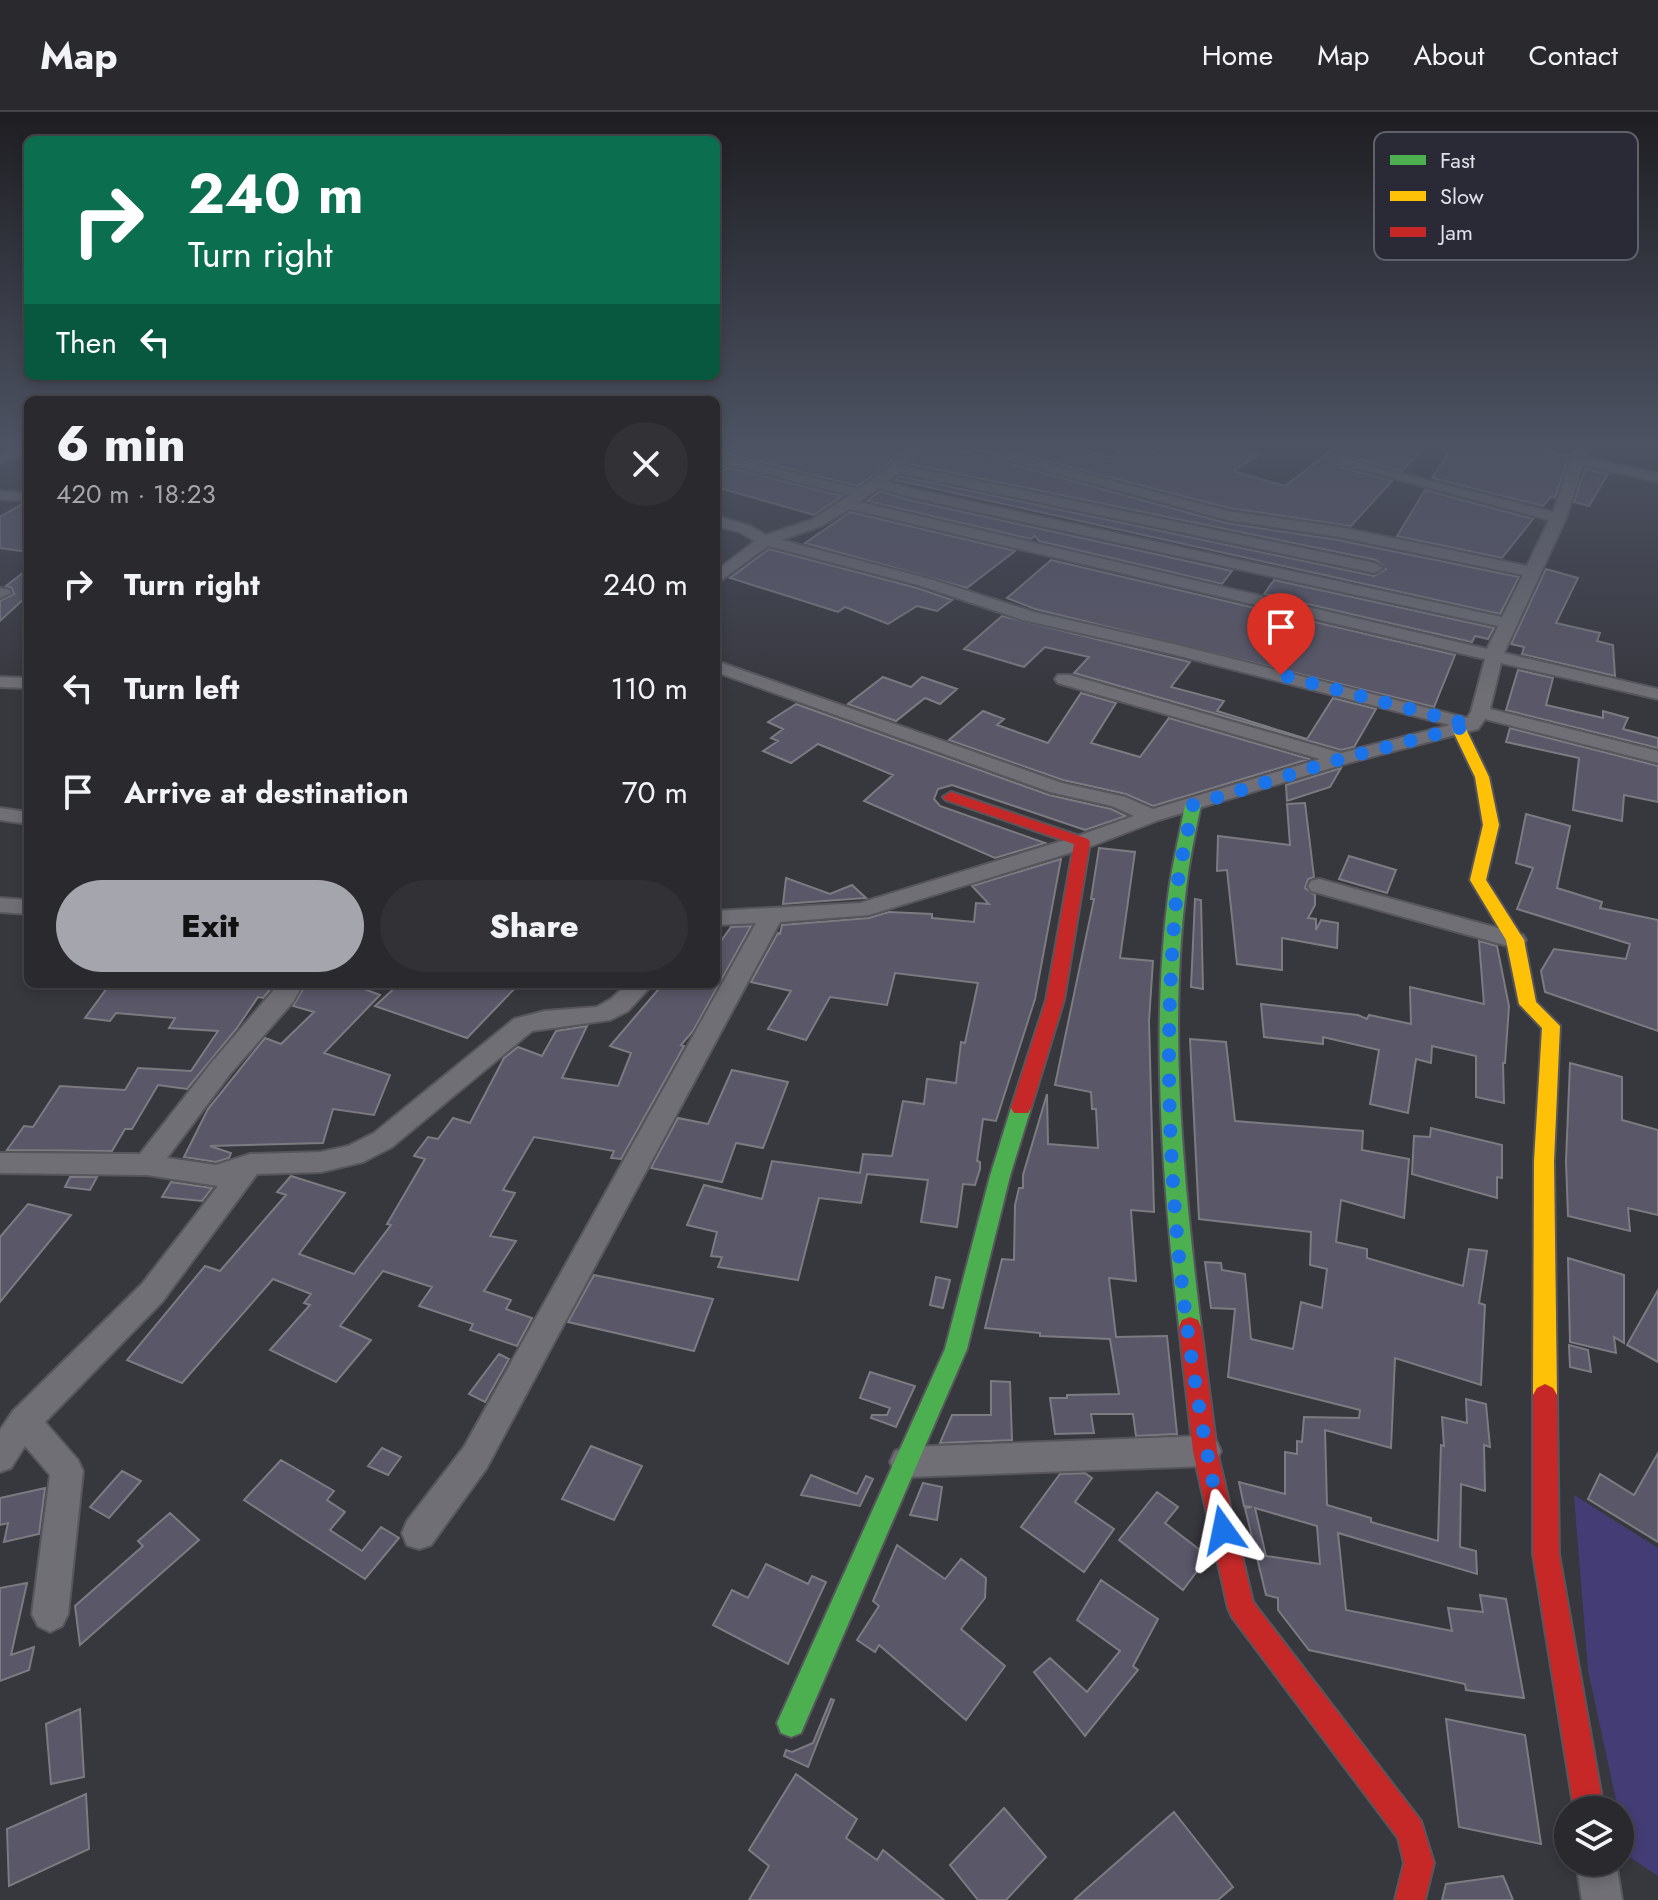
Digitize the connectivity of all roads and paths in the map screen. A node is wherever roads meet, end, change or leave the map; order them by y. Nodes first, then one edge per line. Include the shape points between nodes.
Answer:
1 (743, 528) edge
2 (801, 528) edge
3 (962, 528) edge
4 (1037, 528) edge
5 (1073, 528) edge
6 (1229, 528) edge
7 (1316, 528) edge
8 (1553, 528) edge
9 (765, 541) junction
10 (1021, 545) junction
11 (1375, 568) dead end
12 (1533, 572) junction
13 (720, 576) edge
14 (1507, 623) junction
15 (1494, 655) junction
16 (720, 667) edge
17 (1064, 679) dead end
18 (0, 682) edge
19 (24, 683) edge
20 (1658, 694) edge
21 (1470, 722) junction
22 (1658, 757) edge
23 (1341, 759) junction
24 (951, 797) dead end
25 (1193, 805) junction
26 (0, 814) edge
27 (1152, 816) junction
28 (24, 817) edge
29 (1082, 842) junction
30 (1319, 886) dead end
31 (0, 905) edge
32 (24, 907) edge
33 (772, 915) junction
34 (720, 918) edge
35 (1515, 940) junction
36 (289, 988) edge
37 (636, 988) edge
38 (0, 1163) edge
39 (250, 1164) junction
40 (147, 1165) junction
41 (24, 1421) junction
42 (1205, 1451) junction
43 (0, 1457) edge
44 (906, 1462) junction
45 (419, 1533) dead end
46 (50, 1614) dead end
47 (791, 1723) dead end
48 (1587, 1796) edge
49 (1598, 1876) edge
50 (1410, 1900) edge
51 (1602, 1900) edge

1 - 9 street
2 - 9 street
3 - 10 street
4 - 10 street
5 - 14 street
6 - 11 street
7 - 12 street
8 - 12 street
9 - 13 street
9 - 21 street via 924,582 1029,616
10 - 15 street
12 - 14 street
14 - 15 street
15 - 20 street
15 - 21 street
16 - 27 street via 1057,788 1118,801
17 - 23 street
18 - 19 street
21 - 22 street
21 - 23 street
21 - 35 street via 1491,825 1478,880
23 - 25 street
24 - 29 street
25 - 27 street
25 - 42 street via 1176,899 1169,1021 1174,1195
26 - 28 street
27 - 29 street
29 - 33 street via 861,910
29 - 44 street via 1055,1000 1000,1176 956,1349
30 - 35 street
31 - 32 street
33 - 34 street
33 - 45 street via 475,1458
35 - 48 street via 1528,1004 1551,1026 1544,1161 1546,1554
36 - 40 street
37 - 39 street via 611,1010 594,1016 547,1017 523,1025 383,1140 354,1155 321,1162
38 - 40 street
39 - 40 street via 216,1176
39 - 41 street via 152,1293
41 - 43 street
41 - 46 street via 67,1471
42 - 44 street
42 - 50 street via 1241,1608 1411,1831 1419,1863
44 - 47 street
49 - 51 street

